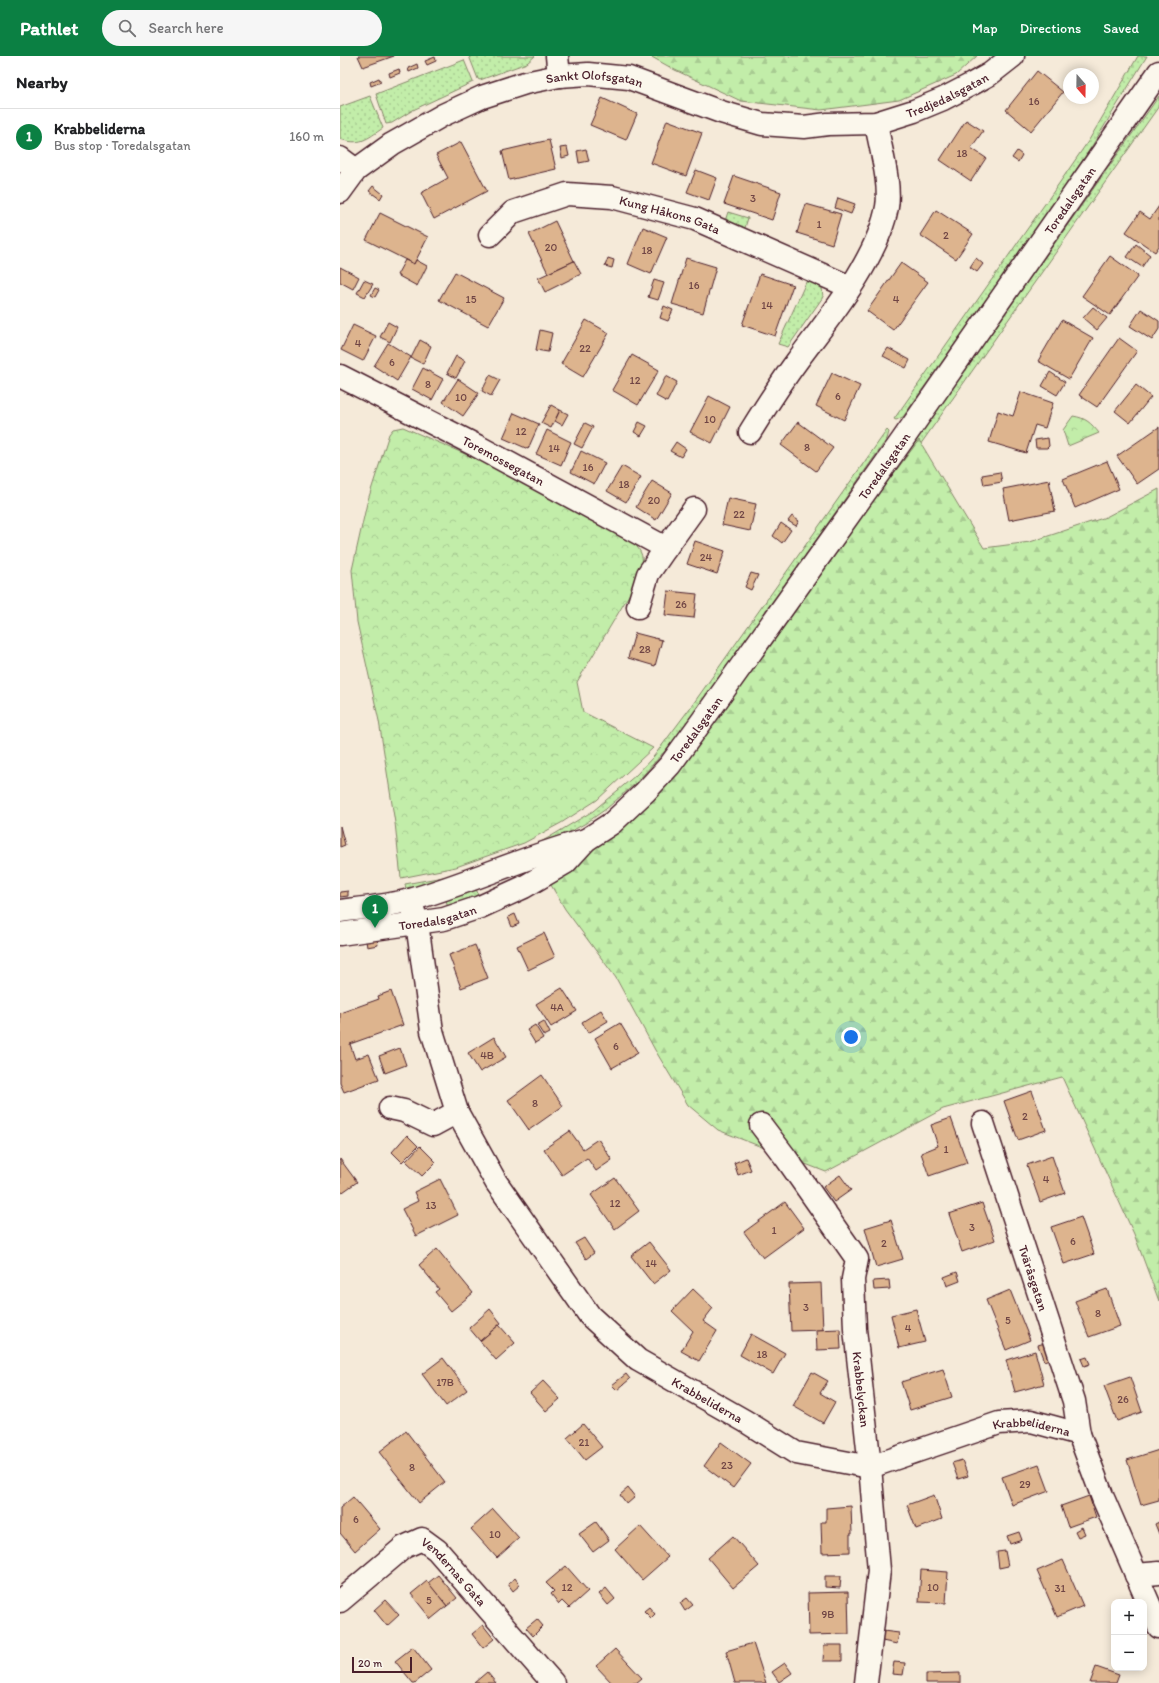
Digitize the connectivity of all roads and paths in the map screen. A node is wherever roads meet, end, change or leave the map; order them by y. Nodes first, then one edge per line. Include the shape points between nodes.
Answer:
1 (1013, 56) edge
2 (558, 66) edge
3 (1159, 72) edge
4 (876, 123) junction
5 (348, 164) edge
6 (340, 192) edge
7 (490, 235) dead end
8 (850, 286) junction
9 (340, 376) edge
10 (750, 432) dead end
11 (694, 509) dead end
12 (666, 548) junction
13 (638, 607) dead end
14 (586, 840) junction
15 (409, 900) junction
16 (340, 910) edge
17 (417, 923) junction
18 (340, 934) edge
19 (390, 1108) dead end
20 (457, 1112) junction
21 (982, 1123) dead end
22 (761, 1125) dead end
23 (1079, 1434) junction
24 (870, 1466) junction
25 (1159, 1573) edge
26 (1136, 1575) junction
27 (340, 1601) edge
28 (1159, 1627) edge
29 (553, 1683) edge
30 (866, 1683) edge

1 - 4 street, Tredjedalsgatan via 990,74 943,99
2 - 4 street, Sankt Olofsgatan via 588,74 629,78 721,112 762,124 804,127
2 - 5 street, Sankt Olofsgatan via 525,82 475,100
3 - 14 street, Toredalsgatan via 901,442 670,765 612,823
4 - 8 street via 886,174 887,206 876,240
5 - 6 street, Sankt Olofsgatan
7 - 8 street, Kung Håkons Gata via 513,212 568,194 612,197 695,219
8 - 10 street via 783,380
9 - 12 street, Toremossegatan via 477,446
11 - 12 street
12 - 13 street via 648,574
14 - 15 street, Toredalsgatan
14 - 17 street, Toredalsgatan via 565,863 524,886 480,907 444,919
15 - 16 street, Toredalsgatan
15 - 17 street, Krabbeliderna
17 - 18 street, Toredalsgatan
17 - 20 street, Krabbeliderna via 432,1031
19 - 20 street via 404,1111 433,1125
20 - 24 street, Krabbeliderna via 496,1182 590,1316 638,1360 796,1453
21 - 23 street, Tväråsgatan via 1074,1401
22 - 24 street, Krabbelyckan via 857,1259 853,1279 855,1329
23 - 24 street, Krabbeliderna via 1031,1421 999,1423
23 - 26 street, Krabbeliderna
24 - 30 street, Krabbelyckan via 879,1570
25 - 26 street
26 - 28 street, Krabbeliderna
27 - 29 street, Vendernas Gata via 404,1546 422,1539 437,1550

